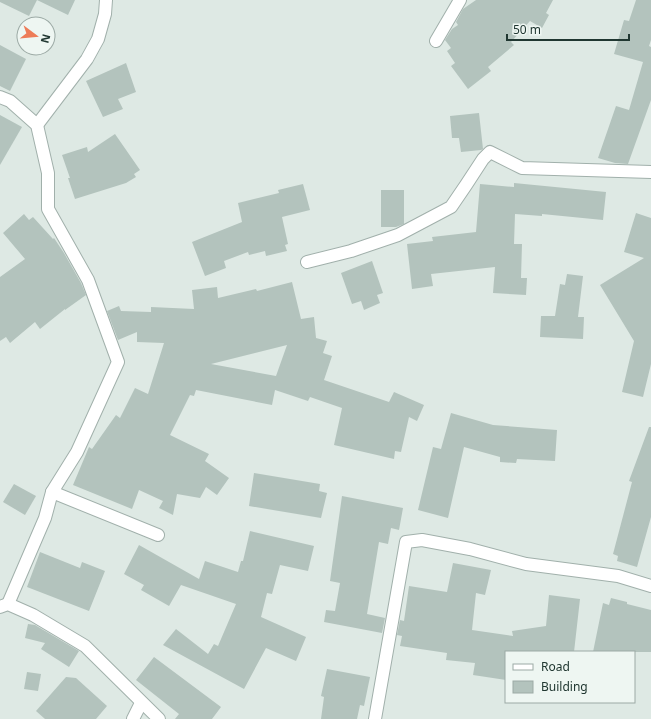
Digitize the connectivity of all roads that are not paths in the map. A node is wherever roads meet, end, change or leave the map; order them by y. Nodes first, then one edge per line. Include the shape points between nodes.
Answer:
1 (106, 0) edge
2 (460, 0) edge
3 (436, 41) dead end
4 (0, 97) edge
5 (37, 126) junction
6 (651, 172) edge
7 (307, 262) dead end
8 (52, 492) junction
9 (158, 535) dead end
10 (651, 586) edge
11 (4, 605) edge
12 (142, 703) junction
13 (133, 719) edge
14 (159, 719) edge
15 (375, 719) edge

1 - 5 street via 98,39 87,59
2 - 3 street
4 - 5 street via 10,101
5 - 8 street via 48,173 48,209 88,280 118,362 77,452
6 - 7 street via 522,168 490,152 451,207 398,235
8 - 9 street
8 - 11 street via 45,518
10 - 15 street via 618,576 526,564 470,549 422,540 406,542
11 - 12 street via 33,614 85,646
12 - 13 street
12 - 14 street

